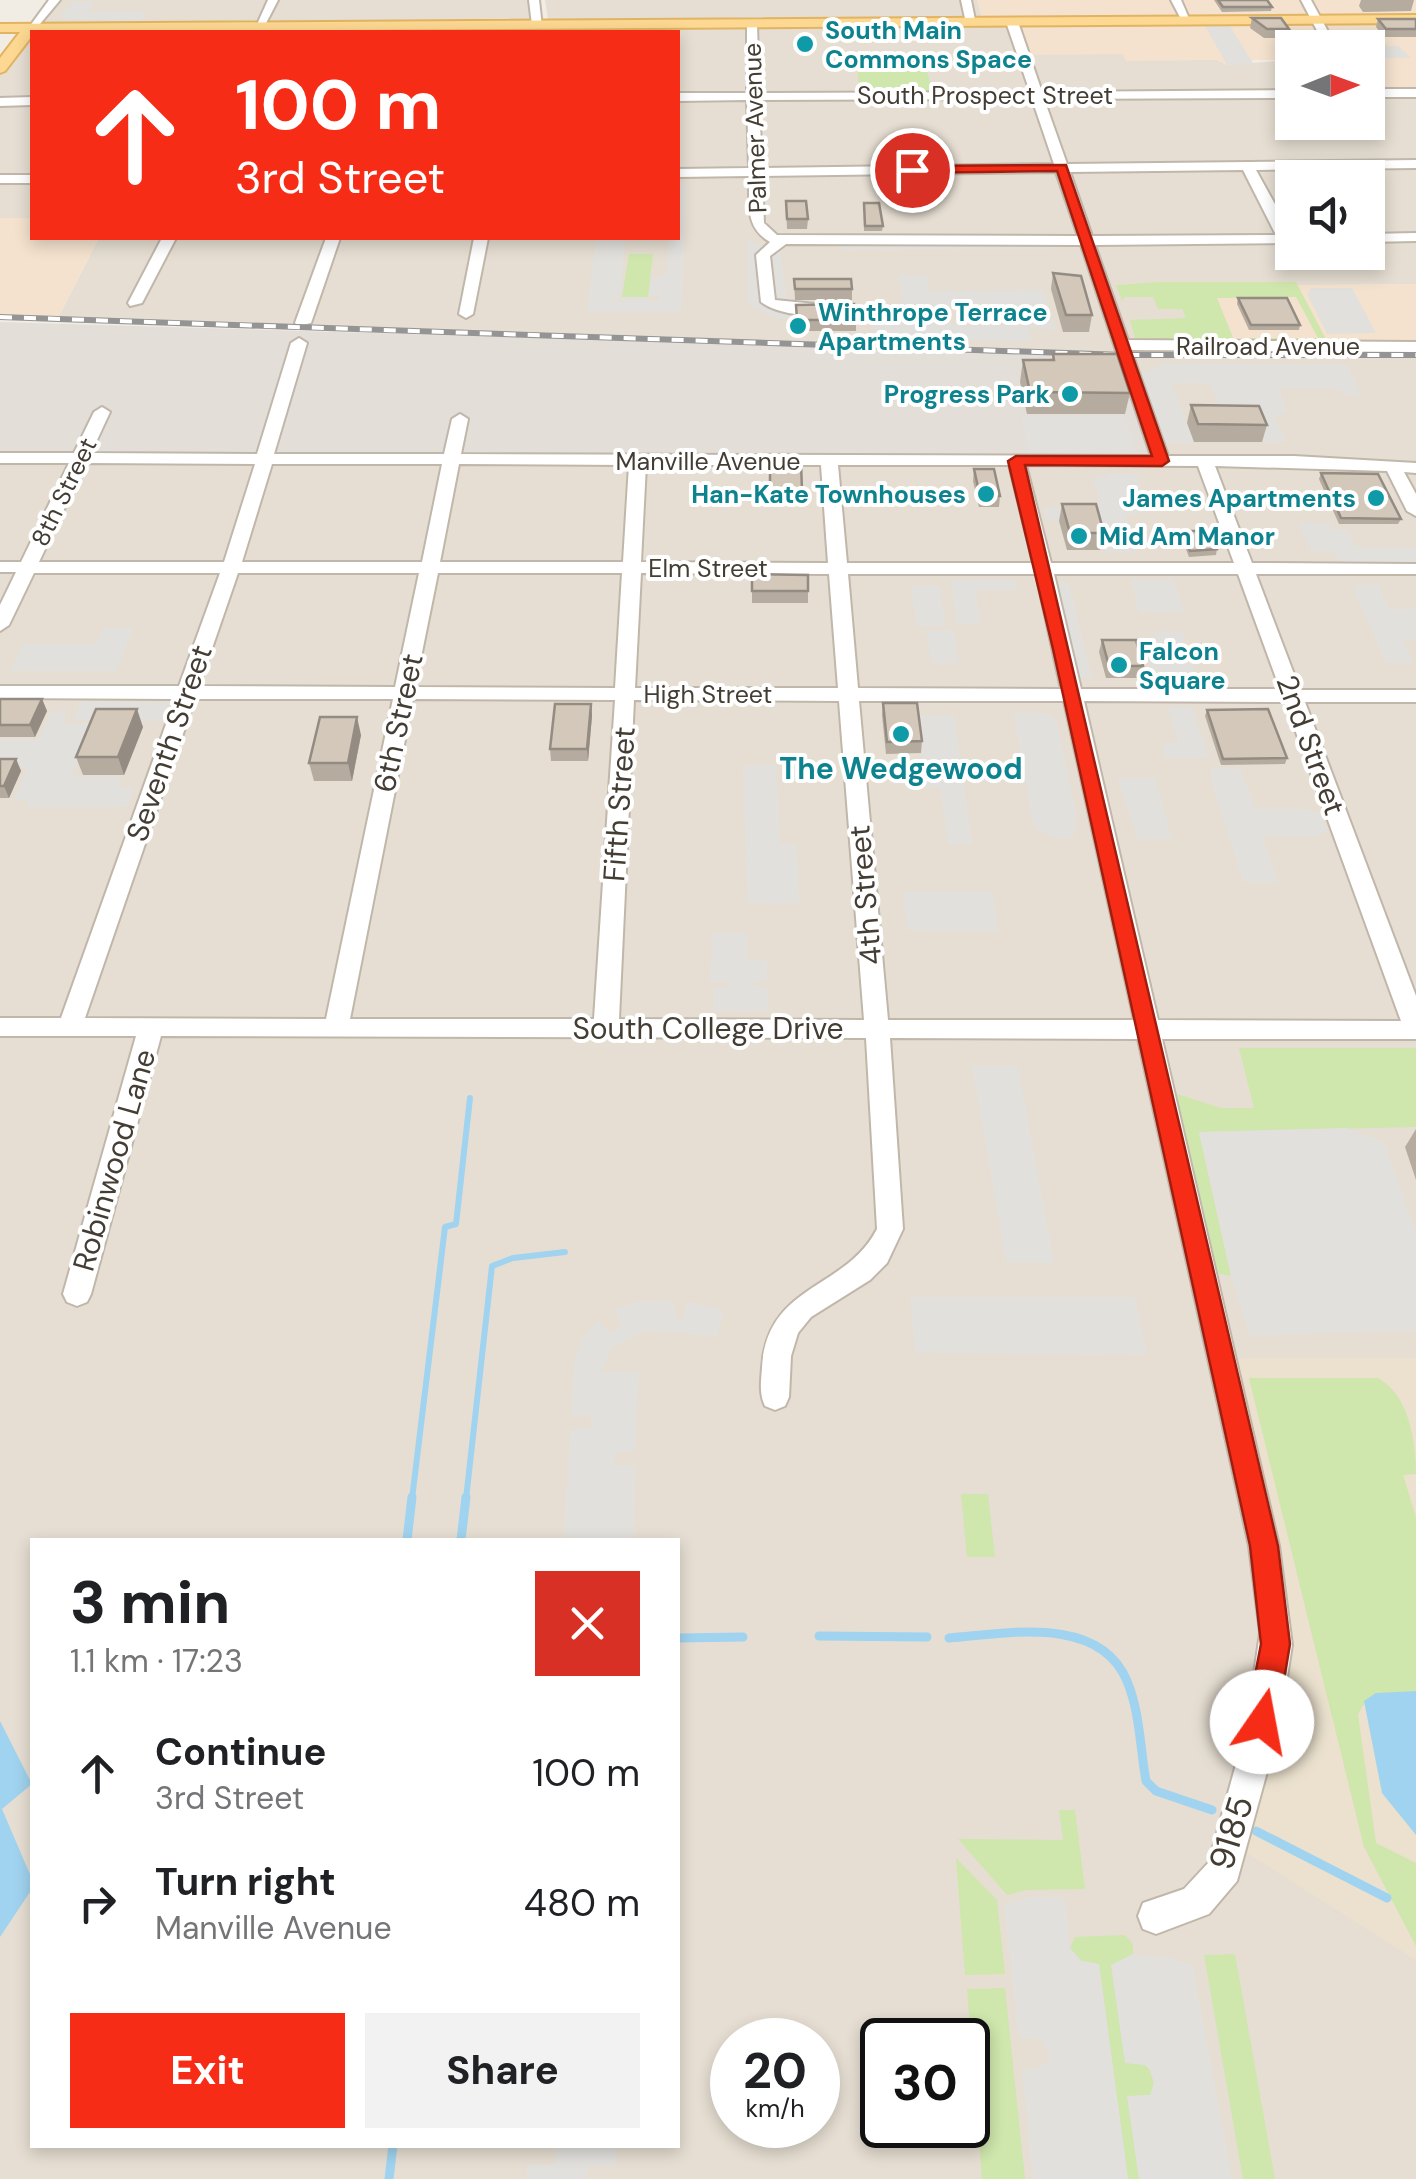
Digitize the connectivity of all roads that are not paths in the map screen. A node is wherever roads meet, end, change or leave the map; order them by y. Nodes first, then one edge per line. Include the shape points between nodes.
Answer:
1 (55, 0) edge
2 (273, 0) edge
3 (534, 0) edge
4 (966, 0) edge
5 (1176, 0) edge
6 (1306, 0) edge
7 (1416, 19) edge
8 (1317, 20) junction
9 (1187, 21) junction
10 (1012, 22) junction
11 (972, 23) junction
12 (538, 24) junction
13 (751, 24) junction
14 (259, 26) junction
15 (0, 28) edge
16 (31, 28) junction
17 (619, 28) edge
18 (360, 29) edge
19 (491, 29) edge
20 (229, 30) edge
21 (1322, 30) edge
22 (0, 68) edge
23 (1385, 93) edge
24 (1416, 93) edge
25 (1275, 94) edge
26 (1037, 95) junction
27 (680, 96) edge
28 (754, 96) junction
29 (30, 101) edge
30 (0, 102) edge
31 (1416, 164) edge
32 (1247, 166) junction
33 (1062, 167) junction
34 (754, 172) junction
35 (680, 173) edge
36 (30, 179) edge
37 (0, 180) edge
38 (1275, 215) edge
39 (1385, 238) edge
40 (1416, 238) edge
41 (1275, 239) edge
42 (168, 240) edge
43 (332, 240) edge
44 (481, 240) edge
45 (781, 240) junction
46 (1086, 241) junction
47 (135, 303) dead end
48 (835, 308) edge
49 (466, 314) dead end
50 (303, 323) dead end
51 (299, 343) dead end
52 (1120, 345) junction
53 (1416, 346) edge
54 (102, 412) dead end
55 (460, 419) dead end
56 (0, 458) edge
57 (81, 458) junction
58 (267, 459) junction
59 (452, 460) junction
60 (638, 460) junction
61 (828, 461) junction
62 (1016, 461) junction
63 (1162, 461) junction
64 (1206, 461) junction
65 (1393, 467) junction
66 (1416, 468) edge
67 (1416, 511) edge
68 (0, 567) edge
69 (27, 567) junction
70 (230, 567) junction
71 (430, 568) junction
72 (632, 568) junction
73 (838, 568) junction
74 (1043, 568) junction
75 (1245, 569) junction
76 (1416, 569) edge
77 (0, 625) edge
78 (0, 692) edge
79 (186, 693) junction
80 (405, 693) junction
81 (627, 694) junction
82 (848, 694) junction
83 (1072, 695) junction
84 (1293, 695) junction
85 (1416, 696) edge
86 (0, 1027) edge
87 (70, 1027) junction
88 (336, 1027) junction
89 (151, 1028) junction
90 (606, 1028) junction
91 (877, 1028) junction
92 (1147, 1029) junction
93 (1416, 1029) edge
94 (77, 1294) dead end
95 (776, 1396) dead end
96 (1156, 1916) dead end

1 - 16 street
2 - 14 street
3 - 12 street
4 - 11 street
5 - 9 street
6 - 8 street
7 - 8 main road
8 - 9 main road
8 - 21 street
9 - 10 main road
10 - 11 main road
10 - 26 street
11 - 13 main road
12 - 17 main road
12 - 19 main road
13 - 17 main road
13 - 28 street, Palmer Avenue
14 - 18 main road
14 - 20 main road
15 - 16 main road
16 - 20 main road
16 - 22 main road
18 - 19 main road
23 - 24 street
25 - 26 street, South Prospect Street
26 - 28 street, South Prospect Street
26 - 33 street
27 - 28 street, South Prospect Street
28 - 34 street, Palmer Avenue
29 - 30 street
31 - 32 street
32 - 33 street
32 - 38 street
33 - 34 street
33 - 46 street
34 - 35 street
34 - 45 street, Palmer Avenue via 759,227
36 - 37 street
39 - 40 street
41 - 46 street
42 - 47 street
43 - 50 street
44 - 49 street
45 - 46 street
45 - 48 street, Palmer Avenue via 763,255 768,302
46 - 52 street
51 - 58 street, Seventh Street
52 - 53 street, Railroad Avenue
52 - 63 street
54 - 57 street, 8th Street
55 - 59 street, 6th Street
56 - 57 street, Manville Avenue
57 - 58 street, Manville Avenue
57 - 69 street, 8th Street
58 - 59 street, Manville Avenue
58 - 70 street, Seventh Street
59 - 60 street, Manville Avenue
59 - 71 street, 6th Street
60 - 61 street, Manville Avenue
60 - 72 street, Fifth Street
61 - 62 street, Manville Avenue
61 - 73 street, 4th Street
62 - 63 street, Manville Avenue
62 - 74 street, 9185
63 - 64 street, Manville Avenue
64 - 65 street, Manville Avenue
64 - 75 street, 2nd Street
65 - 66 street, Manville Avenue
65 - 67 street
68 - 69 street, Elm Street
69 - 70 street, Elm Street
69 - 77 street, 8th Street
70 - 71 street, Elm Street
70 - 79 street, Seventh Street
71 - 72 street, Elm Street
71 - 80 street, 6th Street
72 - 73 street, Elm Street
72 - 81 street, Fifth Street
73 - 74 street, Elm Street
73 - 82 street, 4th Street
74 - 75 street, Elm Street
74 - 83 street, 9185
75 - 76 street, Elm Street
75 - 84 street, 2nd Street
78 - 79 street, High Street
79 - 80 street, High Street
79 - 87 street, Seventh Street
80 - 81 street, High Street
80 - 88 street, 6th Street
81 - 82 street, High Street
81 - 90 street, Fifth Street
82 - 83 street, High Street
82 - 91 street, 4th Street
83 - 84 street, High Street
83 - 92 street, 9185
84 - 85 street, High Street
84 - 93 street, 2nd Street
86 - 87 street, South College Drive
87 - 89 street, South College Drive
88 - 89 street, South College Drive
88 - 90 street, South College Drive
89 - 94 street, Robinwood Lane
90 - 91 street, South College Drive
91 - 92 street, South College Drive
91 - 95 street, 4th Street via 890,1229 870,1263 799,1308 776,1350
92 - 93 street, South College Drive
92 - 96 street, 9185 via 1264,1546 1276,1644 1225,1869 1198,1903

